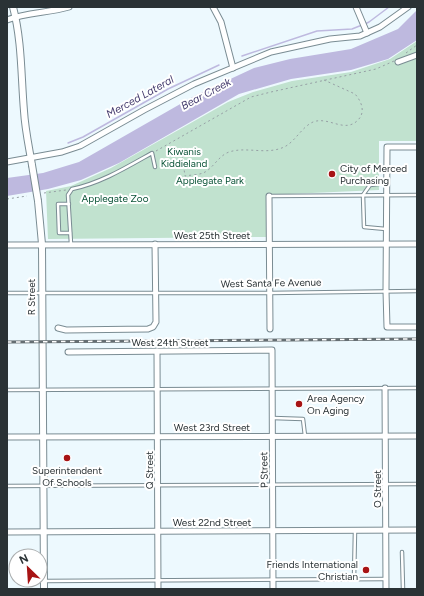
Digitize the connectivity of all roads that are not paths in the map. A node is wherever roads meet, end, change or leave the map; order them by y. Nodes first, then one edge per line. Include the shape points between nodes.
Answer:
1 (13, 7) edge
2 (69, 7) edge
3 (213, 7) edge
4 (356, 7) edge
5 (408, 7) edge
6 (16, 16) junction
7 (7, 20) edge
8 (367, 33) junction
9 (417, 55) edge
10 (398, 61) road end
11 (233, 68) junction
12 (417, 147) edge
13 (30, 157) junction
14 (7, 162) edge
15 (155, 167) dead end
16 (386, 183) junction
17 (363, 195) junction
18 (386, 195) junction
19 (417, 195) edge
20 (269, 196) joint
21 (69, 204) junction
22 (387, 229) junction
23 (70, 233) junction
24 (42, 244) junction
25 (71, 244) junction
26 (155, 244) junction
27 (270, 244) junction
28 (387, 244) junction
29 (417, 244) edge
30 (7, 245) edge
31 (386, 291) junction
32 (417, 291) edge
33 (7, 293) edge
34 (41, 293) junction
35 (156, 293) junction
36 (270, 293) junction
37 (417, 327) edge
38 (58, 328) dead end
39 (270, 329) dead end
40 (272, 350) joint
41 (157, 351) junction
42 (68, 352) dead end
43 (385, 388) junction
44 (417, 388) edge
45 (273, 389) junction
46 (7, 390) edge
47 (42, 390) junction
48 (157, 390) junction
49 (273, 418) junction
50 (273, 436) junction
51 (305, 436) junction
52 (385, 436) junction
53 (417, 436) edge
54 (7, 437) edge
55 (43, 437) junction
56 (158, 437) junction
57 (273, 484) junction
58 (386, 484) junction
59 (417, 484) edge
60 (158, 485) junction
61 (7, 486) edge
62 (43, 486) junction
63 (355, 530) junction
64 (386, 530) junction
65 (417, 530) edge
66 (274, 531) junction
67 (7, 532) edge
68 (43, 532) junction
69 (158, 532) junction
70 (43, 548) edge
71 (402, 552) dead end
72 (274, 579) junction
73 (354, 579) junction
74 (386, 579) junction
75 (158, 580) junction
76 (48, 581) edge
77 (158, 589) edge
78 (273, 589) edge
79 (386, 589) edge
80 (403, 589) edge

1 - 6 street, R Street
2 - 6 street
3 - 11 street via 221,22
4 - 8 street
5 - 8 street
6 - 7 street
6 - 13 street, R Street
8 - 11 street via 271,52
9 - 10 street
11 - 13 street via 176,93 80,146
12 - 16 street via 386,147
13 - 14 street
13 - 24 street, R Street, bridge via 41,222
15 - 21 lane via 152,153 126,168 88,185 72,189 68,195
16 - 17 lane via 370,185
16 - 18 street
17 - 18 lane
17 - 20 lane
17 - 22 lane via 364,226
18 - 19 lane
18 - 22 street
20 - 27 street
21 - 23 lane
21 - 23 lane via 58,204 59,233
22 - 28 street
23 - 25 lane
24 - 25 street, West 25th Street
24 - 30 street, West 25th Street
24 - 34 street, R Street
25 - 26 street, West 25th Street
26 - 27 street, West 25th Street
26 - 35 street
27 - 28 street, West 25th Street
27 - 36 street
28 - 29 street, West 25th Street
28 - 31 street
31 - 32 lane, West Santa Fe Avenue
31 - 36 lane, West Santa Fe Avenue
31 - 37 street via 387,327
33 - 34 lane, West Santa Fe Avenue
34 - 35 lane, West Santa Fe Avenue
34 - 47 street, R Street
35 - 36 lane, West Santa Fe Avenue
35 - 38 street via 156,322 148,329
36 - 39 street
40 - 41 street, West 24th Street
40 - 45 street, P Street
41 - 42 street, West 24th Street
41 - 48 street, Q Street
43 - 44 lane
43 - 45 lane
43 - 52 street, O Street
45 - 48 lane
45 - 49 street, P Street
46 - 47 lane
47 - 48 lane
47 - 55 street, R Street
48 - 56 street, Q Street
49 - 50 street, P Street
49 - 51 lane via 303,419
50 - 51 street, West 23rd Street
50 - 56 street, West 23rd Street
50 - 57 street, P Street
51 - 52 street, West 23rd Street
52 - 53 street, West 23rd Street
52 - 58 street, O Street
54 - 55 street, West 23rd Street
55 - 56 street, West 23rd Street
55 - 62 street, R Street
56 - 60 street, Q Street
57 - 58 lane
57 - 60 lane
57 - 66 street, P Street
58 - 59 lane
58 - 64 street, O Street
60 - 62 lane
60 - 69 street, Q Street
61 - 62 lane
62 - 68 street, R Street
63 - 64 street, West 22nd Street
63 - 66 street, West 22nd Street
63 - 73 lane
64 - 65 street, West 22nd Street
64 - 74 street, O Street
66 - 69 street, West 22nd Street
66 - 72 street, P Street
67 - 68 street, West 22nd Street
68 - 69 street, West 22nd Street
68 - 70 street, R Street
69 - 75 street, Q Street
71 - 80 lane
72 - 73 lane
72 - 75 lane
72 - 78 street, P Street
73 - 74 lane
74 - 79 street, O Street
75 - 76 lane
75 - 77 street, Q Street

